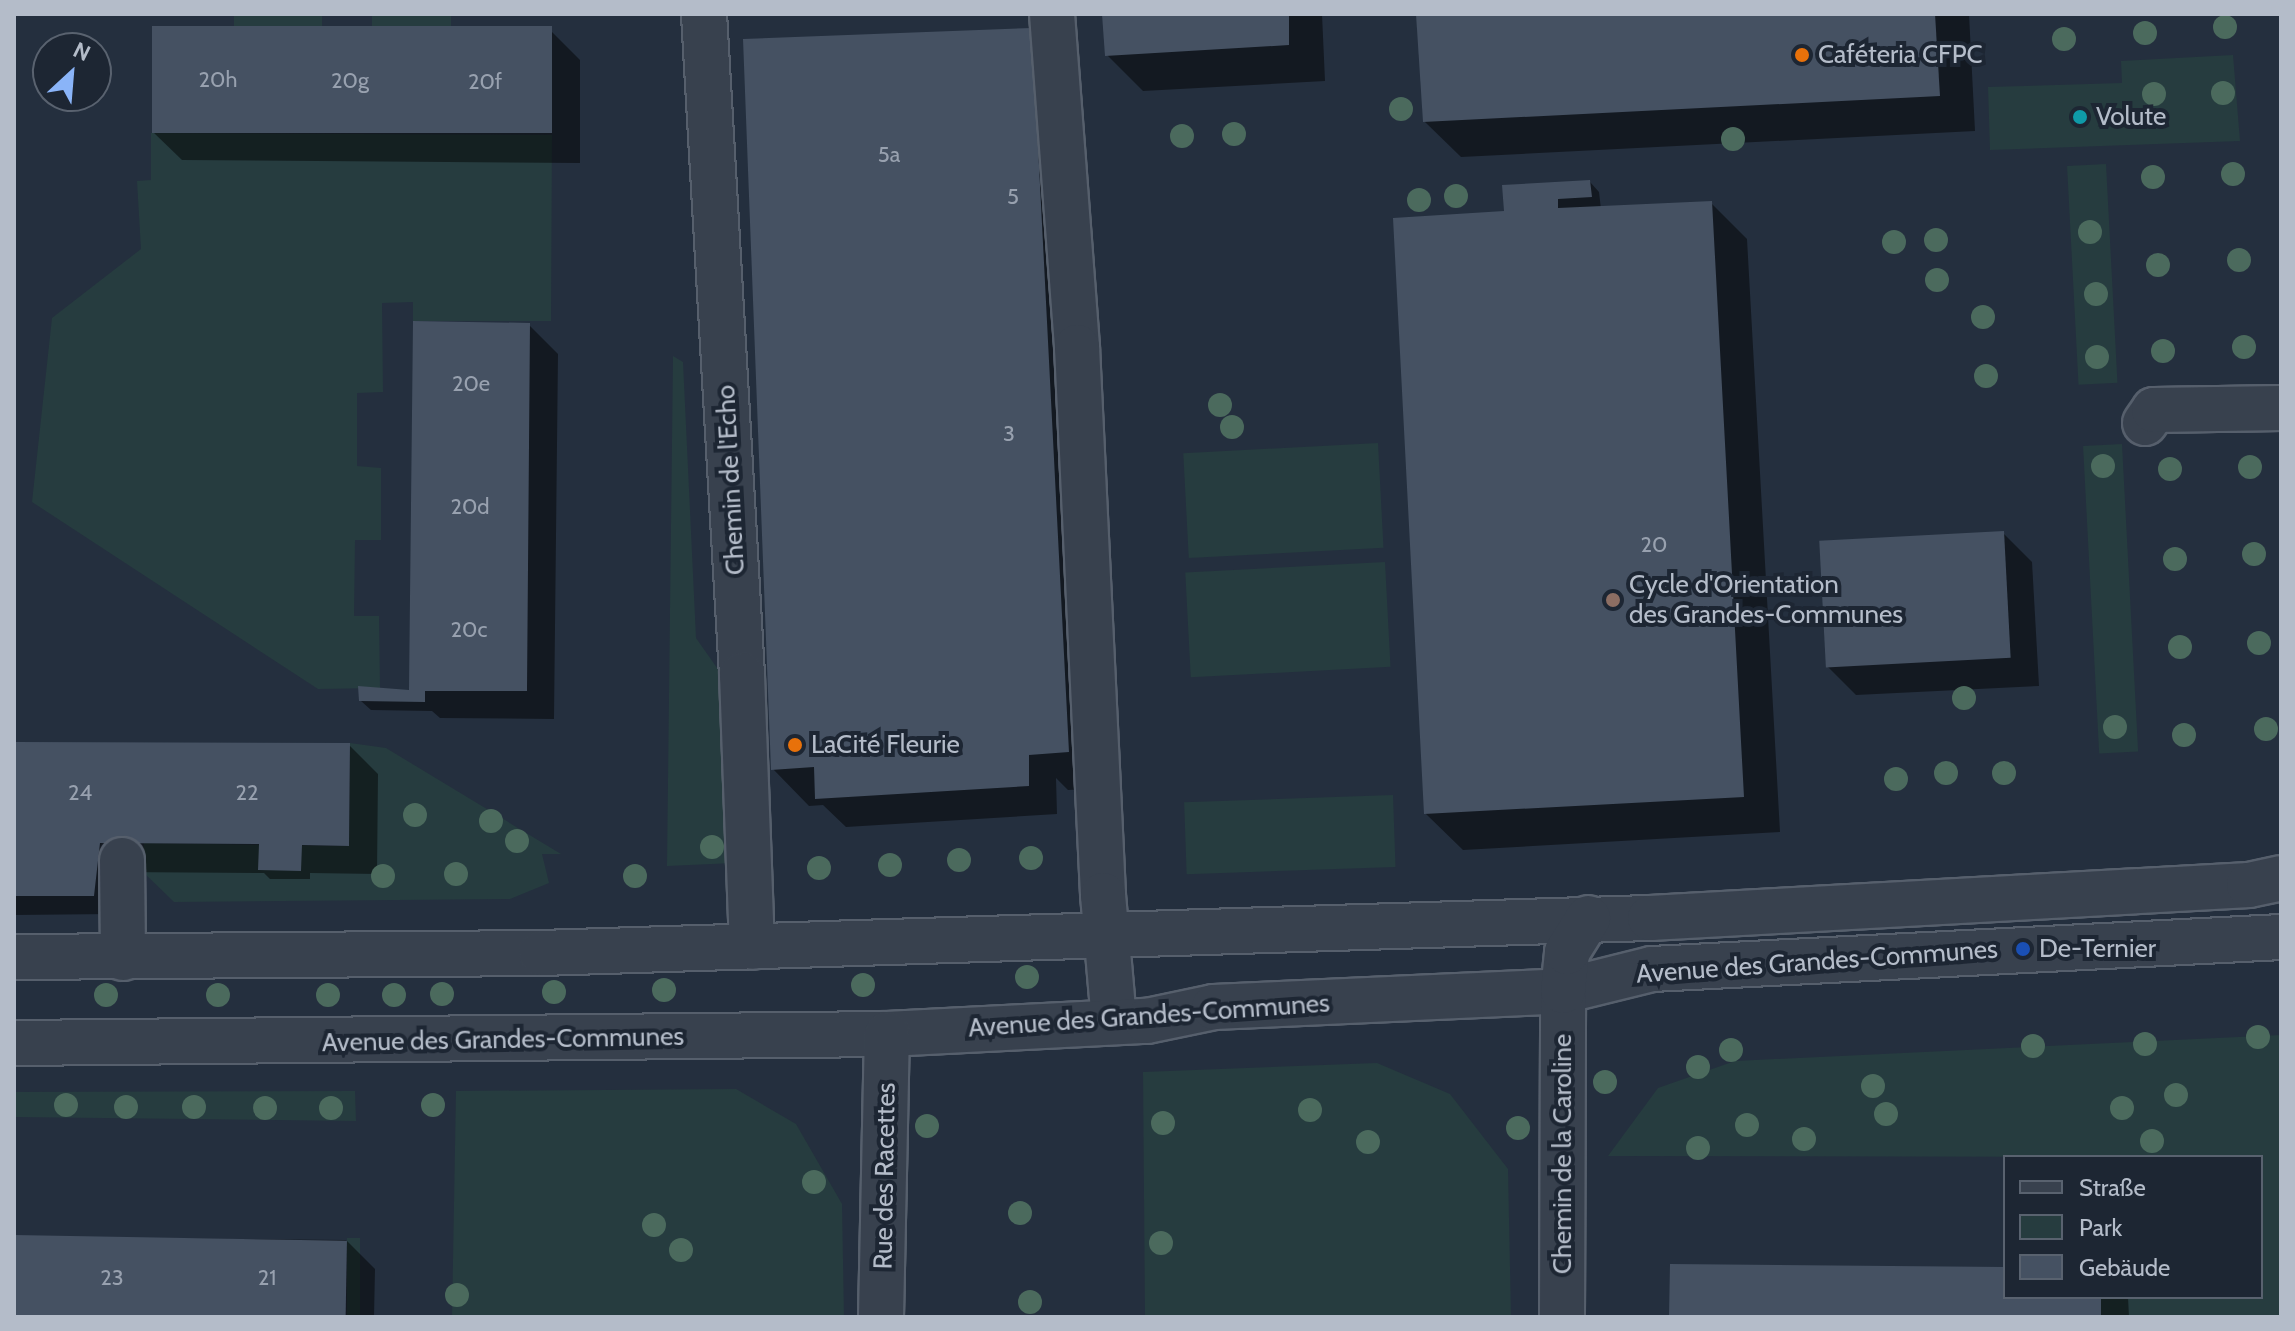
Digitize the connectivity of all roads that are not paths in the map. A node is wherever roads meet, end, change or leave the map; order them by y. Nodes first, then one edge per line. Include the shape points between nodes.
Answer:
1 (704, 14) edge
2 (1052, 14) edge
3 (2281, 408) edge
4 (2145, 423) dead end
5 (122, 860) dead end
6 (2281, 878) edge
7 (1588, 918) junction
8 (1110, 935) junction
9 (2281, 937) edge
10 (752, 947) junction
11 (14, 957) edge
12 (123, 958) junction
13 (1563, 991) junction
14 (1114, 1022) junction
15 (887, 1034) junction
16 (14, 1043) edge
17 (881, 1317) edge
18 (1562, 1317) edge

1 - 10 street, Chemin de l'Echo
2 - 8 street via 1077,347 1103,895
3 - 4 street via 2154,410
5 - 12 street
6 - 7 street, Avenue des Grandes-Communes via 2249,885
7 - 8 street, Avenue des Grandes-Communes
7 - 13 street, Chemin de la Caroline via 1567,952
8 - 10 street, Avenue des Grandes-Communes
8 - 14 street
9 - 13 street, Avenue des Grandes-Communes via 1652,969
10 - 12 street, Avenue des Grandes-Communes
11 - 12 street, Avenue des Grandes-Communes
13 - 14 street, Avenue des Grandes-Communes via 1214,1007
13 - 18 street, Chemin de la Caroline
14 - 15 street, Avenue des Grandes-Communes
15 - 16 street, Avenue des Grandes-Communes
15 - 17 street, Rue des Racettes

